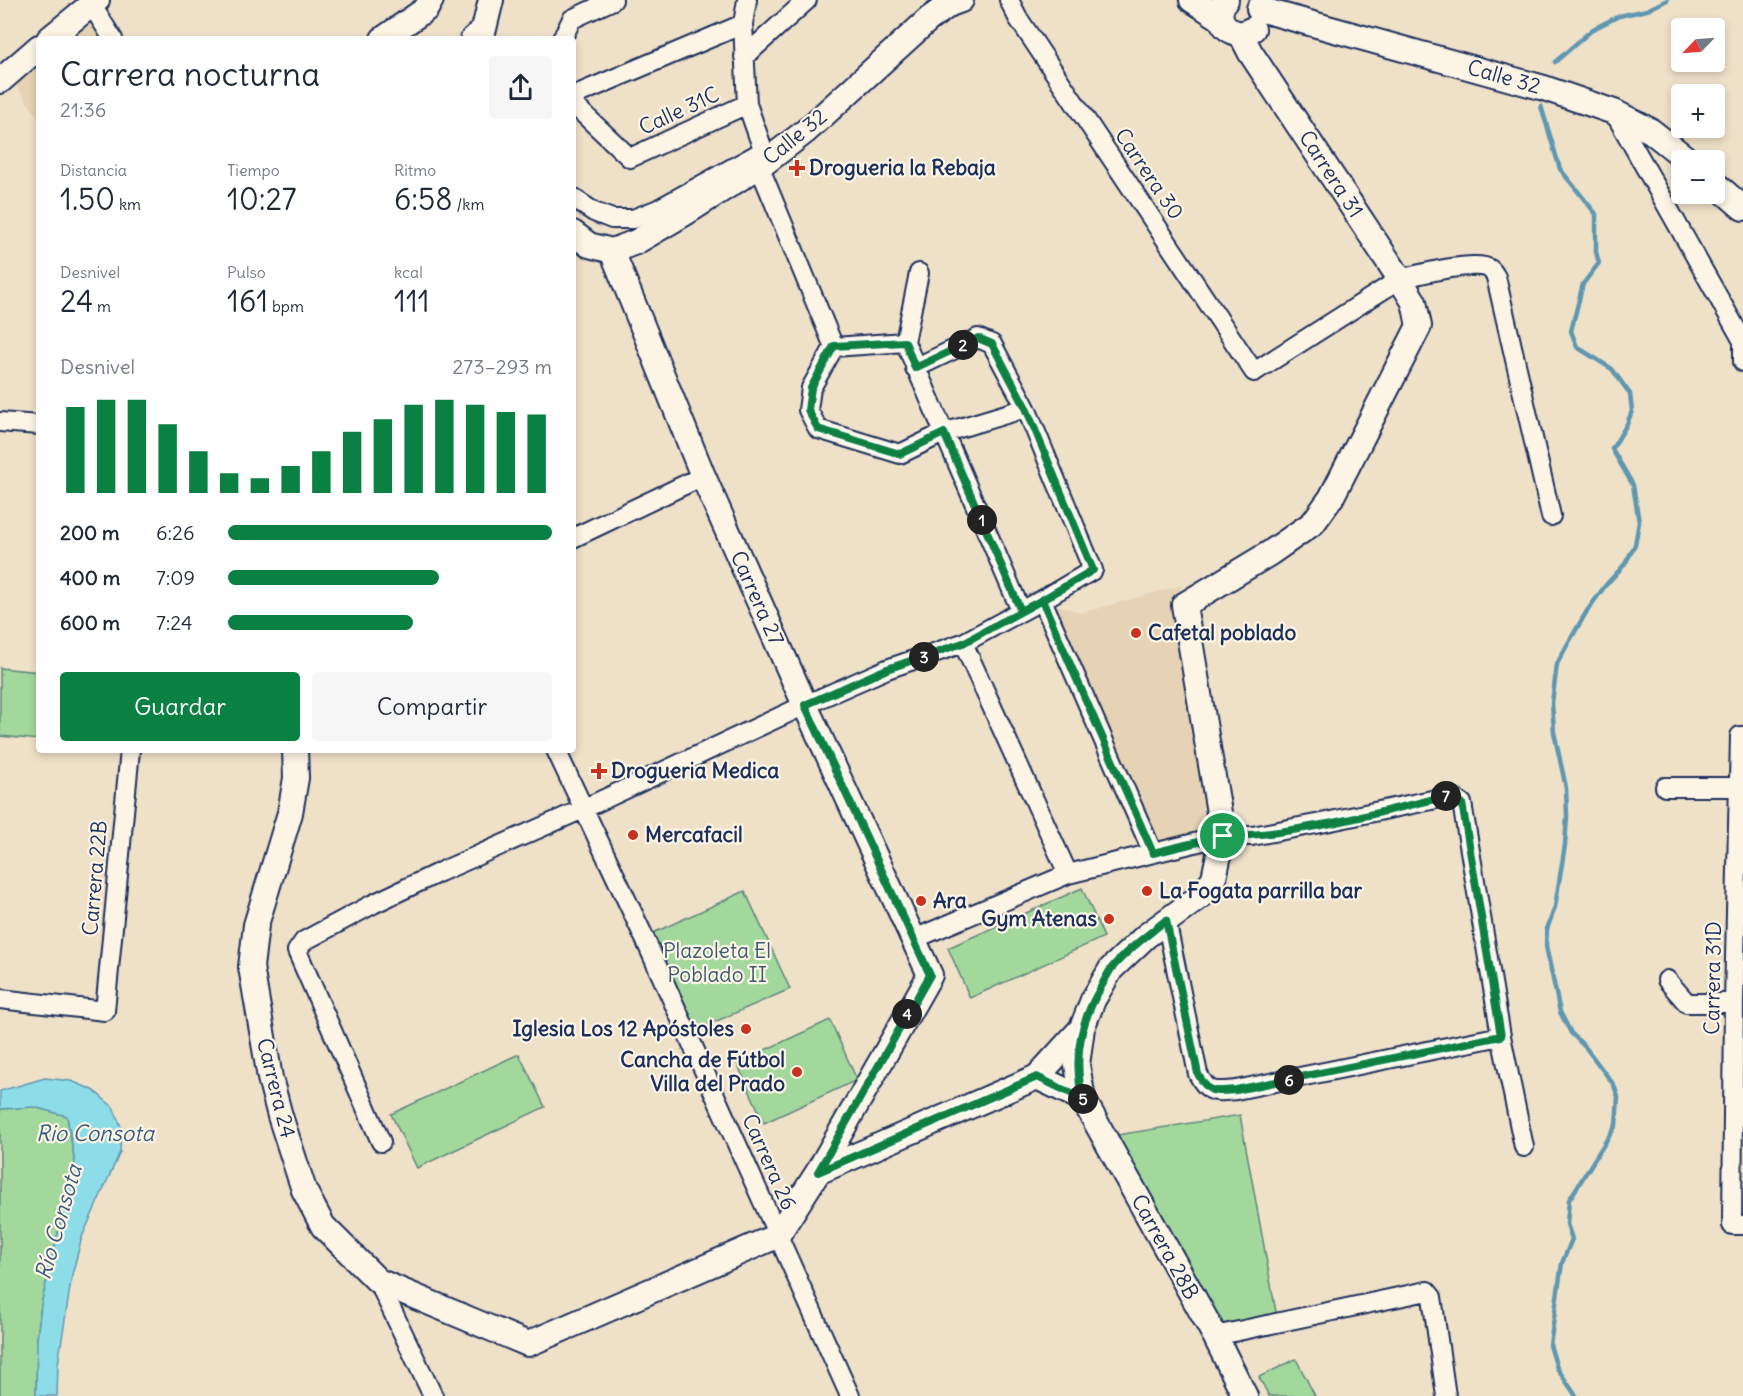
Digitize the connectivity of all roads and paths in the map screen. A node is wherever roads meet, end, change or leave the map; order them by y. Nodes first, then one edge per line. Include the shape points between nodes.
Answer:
1 (431, 0) edge
2 (491, 0) edge
3 (613, 0) edge
4 (807, 0) edge
5 (1009, 0) edge
6 (1192, 0) edge
7 (953, 1) edge
8 (94, 2) edge
9 (744, 9) edge
10 (1223, 9) edge
11 (1253, 19) edge
12 (53, 36) edge
13 (111, 36) edge
14 (387, 36) edge
15 (476, 36) edge
16 (564, 36) edge
17 (36, 50) edge
18 (744, 57) junction
19 (0, 81) edge
20 (576, 94) edge
21 (747, 104) junction
22 (576, 107) edge
23 (1614, 112) junction
24 (1675, 150) edge
25 (763, 159) junction
26 (1725, 192) edge
27 (576, 200) edge
28 (1743, 208) edge
29 (576, 235) edge
30 (612, 251) junction
31 (919, 273) dead end
32 (1400, 279) junction
33 (905, 342) junction
34 (834, 346) junction
35 (1743, 362) edge
36 (915, 368) junction
37 (1026, 408) junction
38 (0, 422) edge
39 (36, 425) edge
40 (944, 433) junction
41 (703, 476) junction
42 (1551, 516) dead end
43 (576, 537) edge
44 (1042, 600) junction
45 (1021, 611) junction
46 (963, 643) junction
47 (805, 705) junction
48 (1743, 736) edge
49 (130, 753) edge
50 (295, 753) edge
51 (557, 753) edge
52 (1665, 787) dead end
53 (1740, 787) junction
54 (583, 809) junction
55 (1223, 836) junction
56 (1153, 853) junction
57 (1068, 874) junction
58 (1166, 920) junction
59 (914, 939) junction
60 (1667, 980) dead end
61 (1737, 993) edge
62 (0, 999) edge
63 (1083, 1028) junction
64 (1501, 1036) junction
65 (1037, 1077) junction
66 (1083, 1099) junction
67 (381, 1142) dead end
68 (1524, 1147) dead end
69 (818, 1172) junction
70 (1738, 1225) edge
71 (777, 1236) junction
72 (378, 1281) junction
73 (1215, 1336) junction
74 (432, 1396) edge
75 (850, 1396) edge
76 (1245, 1396) edge
77 (1446, 1396) edge

1 - 14 street via 426,9
2 - 15 street via 484,28
3 - 16 street via 572,19
4 - 18 street
5 - 32 street, Carrera 30 via 1254,372
6 - 10 street
7 - 25 street, Calle 32 via 806,131
8 - 12 street
8 - 13 street
9 - 18 street
9 - 20 street
10 - 11 street via 1227,30
11 - 23 street, Calle 32 via 1307,21 1544,88
11 - 32 street, Carrera 31 via 1250,52
17 - 19 street
18 - 21 street
21 - 22 street, Calle 31C via 630,158
21 - 25 street
23 - 24 street, Calle 32 via 1651,131
23 - 35 street via 1743,341
25 - 27 street via 633,219 612,219
25 - 30 street, Calle 32 via 717,194 636,242
25 - 34 street
26 - 28 street
29 - 30 street via 589,245
30 - 41 street, Carrera 27
31 - 33 street
32 - 42 street via 1478,265 1490,268 1496,276
32 - 55 street, Carrera 31 via 1414,302 1419,326 1332,498 1314,523 1184,605
33 - 34 street
33 - 36 street
34 - 40 street via 811,388 808,410 818,429 900,454
36 - 37 street via 978,338 992,344
36 - 40 street
37 - 40 street
37 - 44 street via 1093,570
38 - 39 street
40 - 45 street
41 - 43 street
41 - 47 street, Carrera 27
44 - 45 street
44 - 56 street
45 - 46 street
46 - 47 street via 887,669
46 - 57 street
47 - 54 street
47 - 59 street, Carrera 27
48 - 53 street, Carrera 31D
49 - 62 street, Carrera 22B via 105,1011
50 - 72 street, Carrera 24 via 296,778 290,813 256,926 251,967 279,1116 304,1190 323,1226
51 - 54 street, Carrera 26
52 - 53 street
53 - 61 street, Carrera 31D
54 - 67 street via 374,904 304,941 297,951
54 - 71 street, Carrera 26
55 - 56 street
55 - 58 street via 1214,878 1202,895
55 - 64 street via 1252,836 1451,795 1456,798 1462,803
56 - 57 street
57 - 59 street
58 - 63 street via 1111,969
58 - 64 street via 1198,1074 1204,1086 1215,1092
59 - 69 street, Carrera 27 via 930,975
60 - 61 street via 1688,1003
61 - 70 street, Carrera 31D
63 - 65 street
63 - 66 street, Carrera 28B via 1077,1065
64 - 68 street
65 - 66 street
65 - 69 street
66 - 73 street, Carrera 28B
69 - 71 street
71 - 72 street, Carrera 24 via 528,1344
71 - 75 street, Carrera 26
72 - 74 street
73 - 76 street, Carrera 28B
73 - 77 street via 1427,1291 1432,1297

